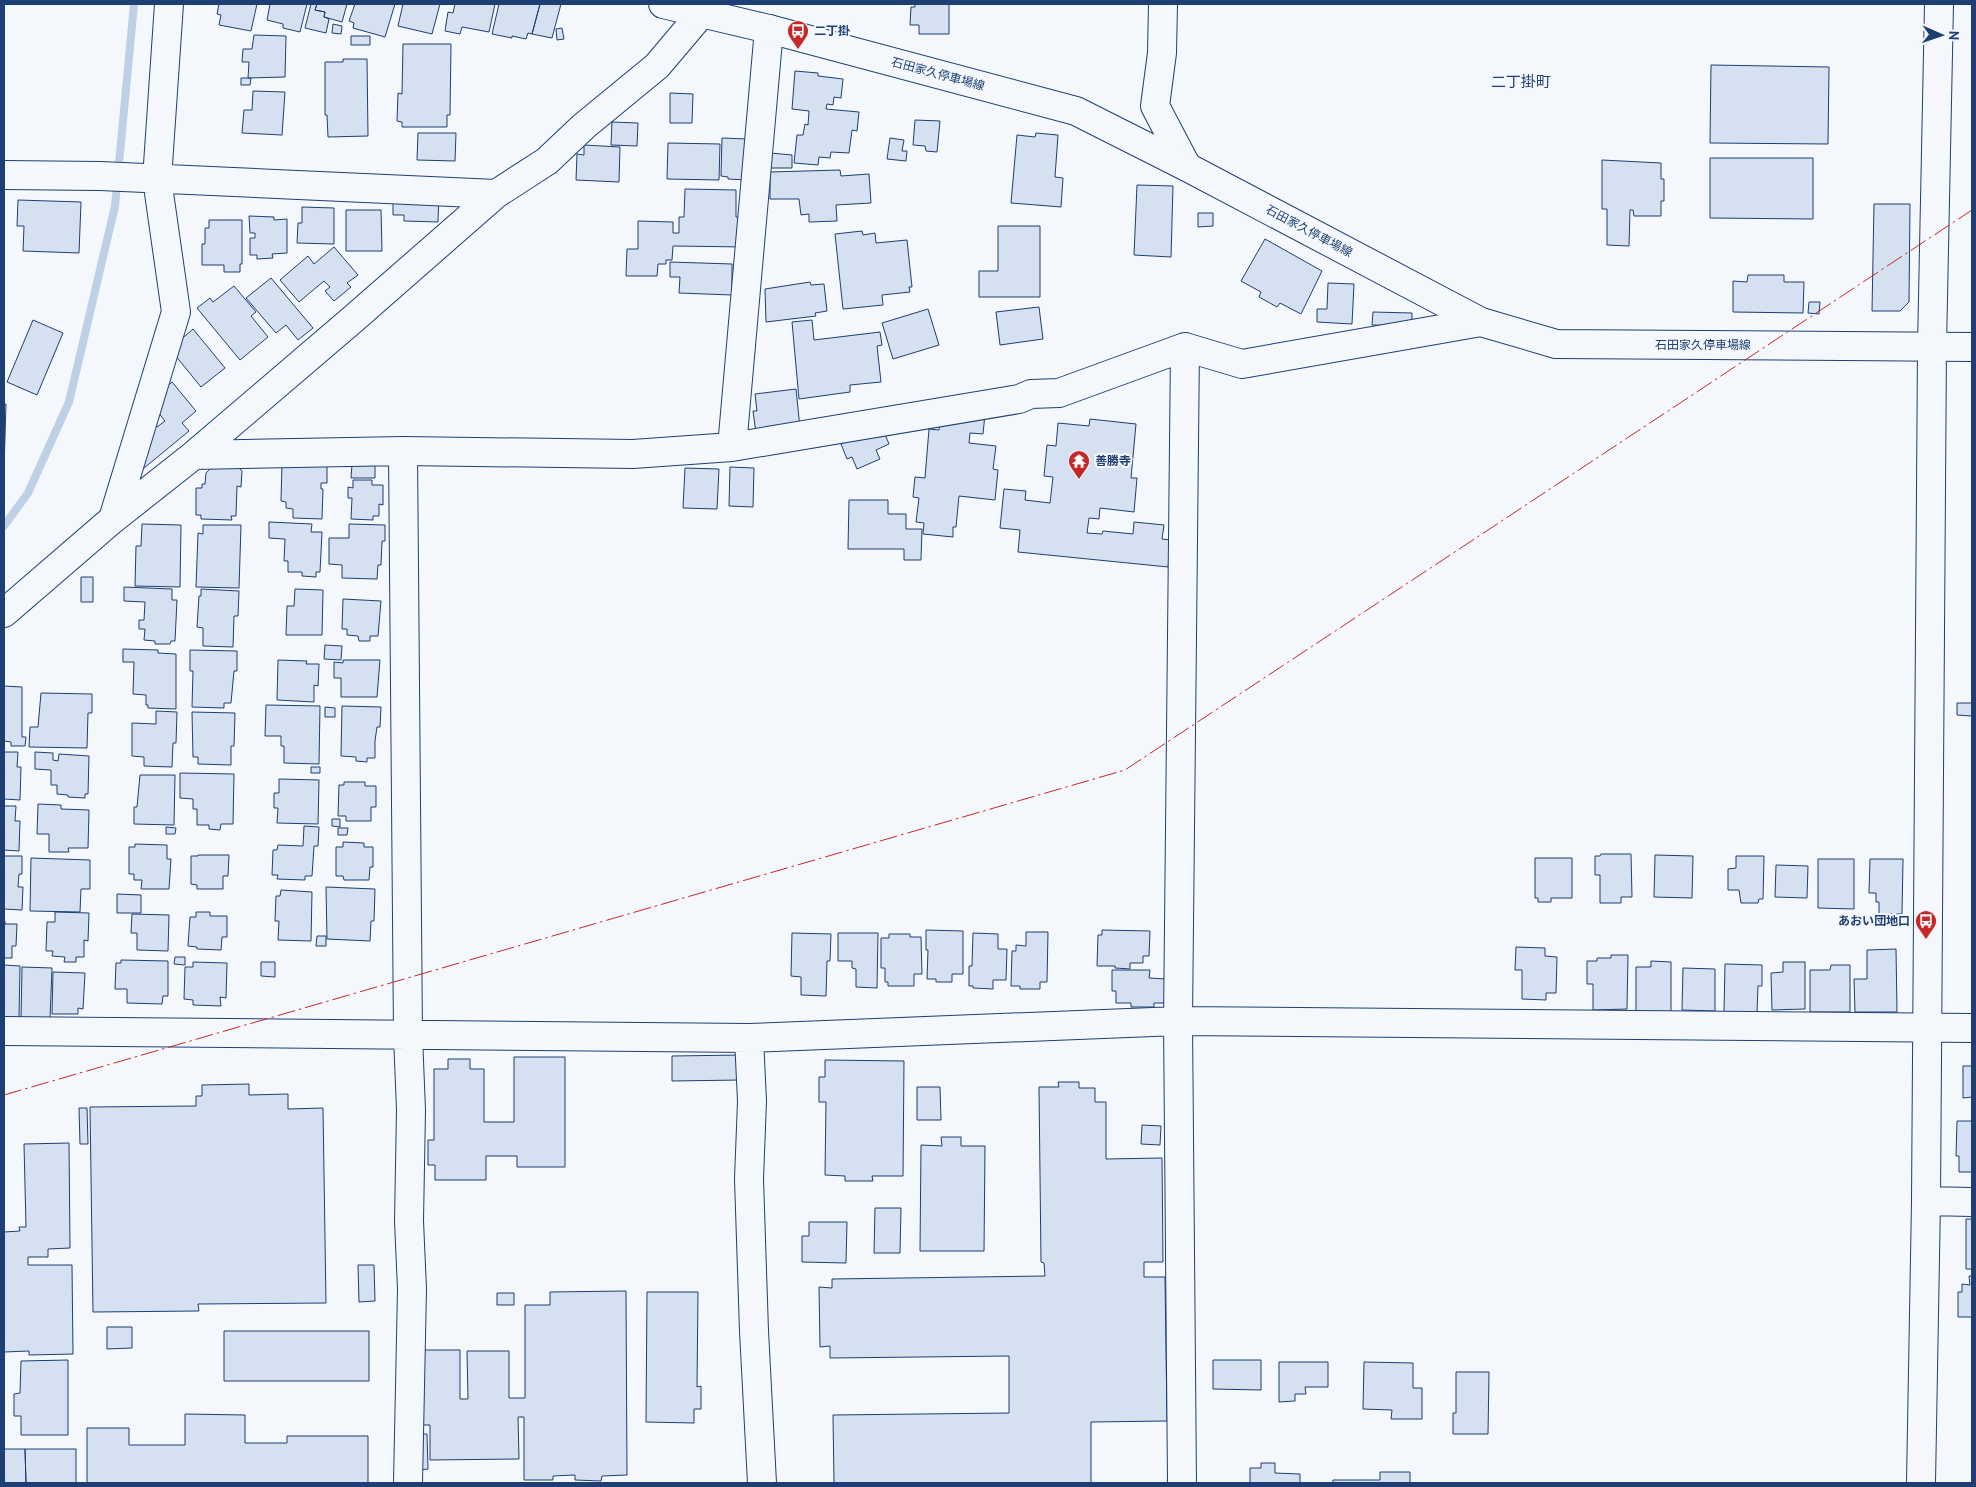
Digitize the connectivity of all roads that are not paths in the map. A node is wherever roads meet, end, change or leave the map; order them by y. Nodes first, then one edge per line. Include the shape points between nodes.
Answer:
1 (169, 4) edge
2 (663, 4) edge
3 (1163, 4) edge
4 (1939, 4) edge
5 (701, 9) edge
6 (769, 29) junction
7 (1187, 167) junction
8 (4, 175) edge
9 (148, 178) junction
10 (496, 194) junction
11 (1481, 322) junction
12 (1184, 347) junction
13 (1932, 347) junction
14 (1972, 347) edge
15 (732, 447) junction
16 (404, 451) junction
17 (194, 455) junction
18 (113, 519) junction
19 (4, 613) edge
20 (1178, 1021) junction
21 (1927, 1027) junction
22 (1972, 1028) edge
23 (4, 1031) edge
24 (408, 1036) junction
25 (749, 1038) junction
26 (1926, 1201) junction
27 (1972, 1202) edge
28 (408, 1483) edge
29 (762, 1483) edge
30 (1182, 1483) edge
31 (1921, 1483) edge

1 - 9 street
2 - 5 street, 石田家久停車場線
3 - 7 street via 1162,53 1155,106
4 - 13 street
5 - 6 street, 石田家久停車場線
5 - 10 street via 657,66 547,160
6 - 7 street, 石田家久停車場線 via 1076,111
6 - 15 street
7 - 11 street, 石田家久停車場線
8 - 9 street
9 - 10 street
9 - 18 street via 176,312
10 - 17 street
11 - 12 street via 1242,364
11 - 13 street, 石田家久停車場線 via 1556,344
12 - 15 street via 1059,393 1031,394 1019,399
12 - 20 street
13 - 14 street, 石田家久停車場線
13 - 21 street
15 - 16 street via 633,454
16 - 17 street
16 - 24 street
17 - 18 street
18 - 19 street
20 - 21 street
20 - 25 street
20 - 30 street
21 - 22 street
21 - 26 street
23 - 24 street
24 - 25 street
24 - 28 street via 412,1289
25 - 29 street via 752,1101 749,1179
26 - 27 street
26 - 31 street

